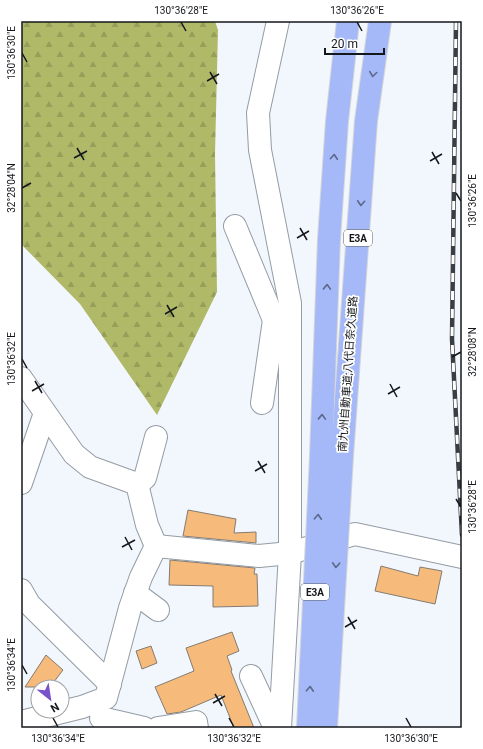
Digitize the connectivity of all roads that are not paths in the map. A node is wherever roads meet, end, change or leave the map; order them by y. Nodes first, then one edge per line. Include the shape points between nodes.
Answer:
1 (278, 21) edge
2 (348, 21) edge
3 (380, 21) edge
4 (235, 226) dead end
5 (282, 324) junction
6 (21, 378) edge
7 (262, 403) dead end
8 (45, 413) junction
9 (156, 438) dead end
10 (331, 456) junction
11 (21, 483) edge
12 (137, 484) junction
13 (156, 546) junction
14 (290, 552) junction
15 (462, 556) edge
16 (21, 590) edge
17 (135, 593) junction
18 (158, 610) dead end
19 (251, 676) dead end
20 (104, 707) edge
21 (21, 722) edge
22 (144, 728) edge
23 (158, 728) edge
24 (197, 728) edge
25 (274, 728) edge
26 (280, 728) edge
27 (308, 728) edge
28 (326, 728) edge

1 - 5 street via 258,113 260,150 290,303
10 -> 2 highway, 南九州自動車道;八代日奈久道路 / E3A via 329,239 337,121
3 -> 10 highway, 南九州自動車道;八代日奈久道路 / E3A via 366,121
4 - 5 street
5 - 7 street
5 - 14 street
6 - 8 street
8 - 11 street
8 - 12 street via 74,454 90,467
9 - 12 street via 145,478
27 -> 10 highway, 南九州自動車道;八代日奈久道路 / E3A, bridge
10 -> 28 highway, 南九州自動車道;八代日奈久道路 / E3A, bridge
12 - 13 street via 147,525
13 - 14 street via 259,556
13 - 17 street
14 - 15 street via 355,534
14 - 26 street
16 - 20 street via 29,604 100,676
17 - 18 street
17 - 20 street
19 - 25 street
20 - 21 street via 82,707
20 - 22 street
23 - 24 street via 196,722

